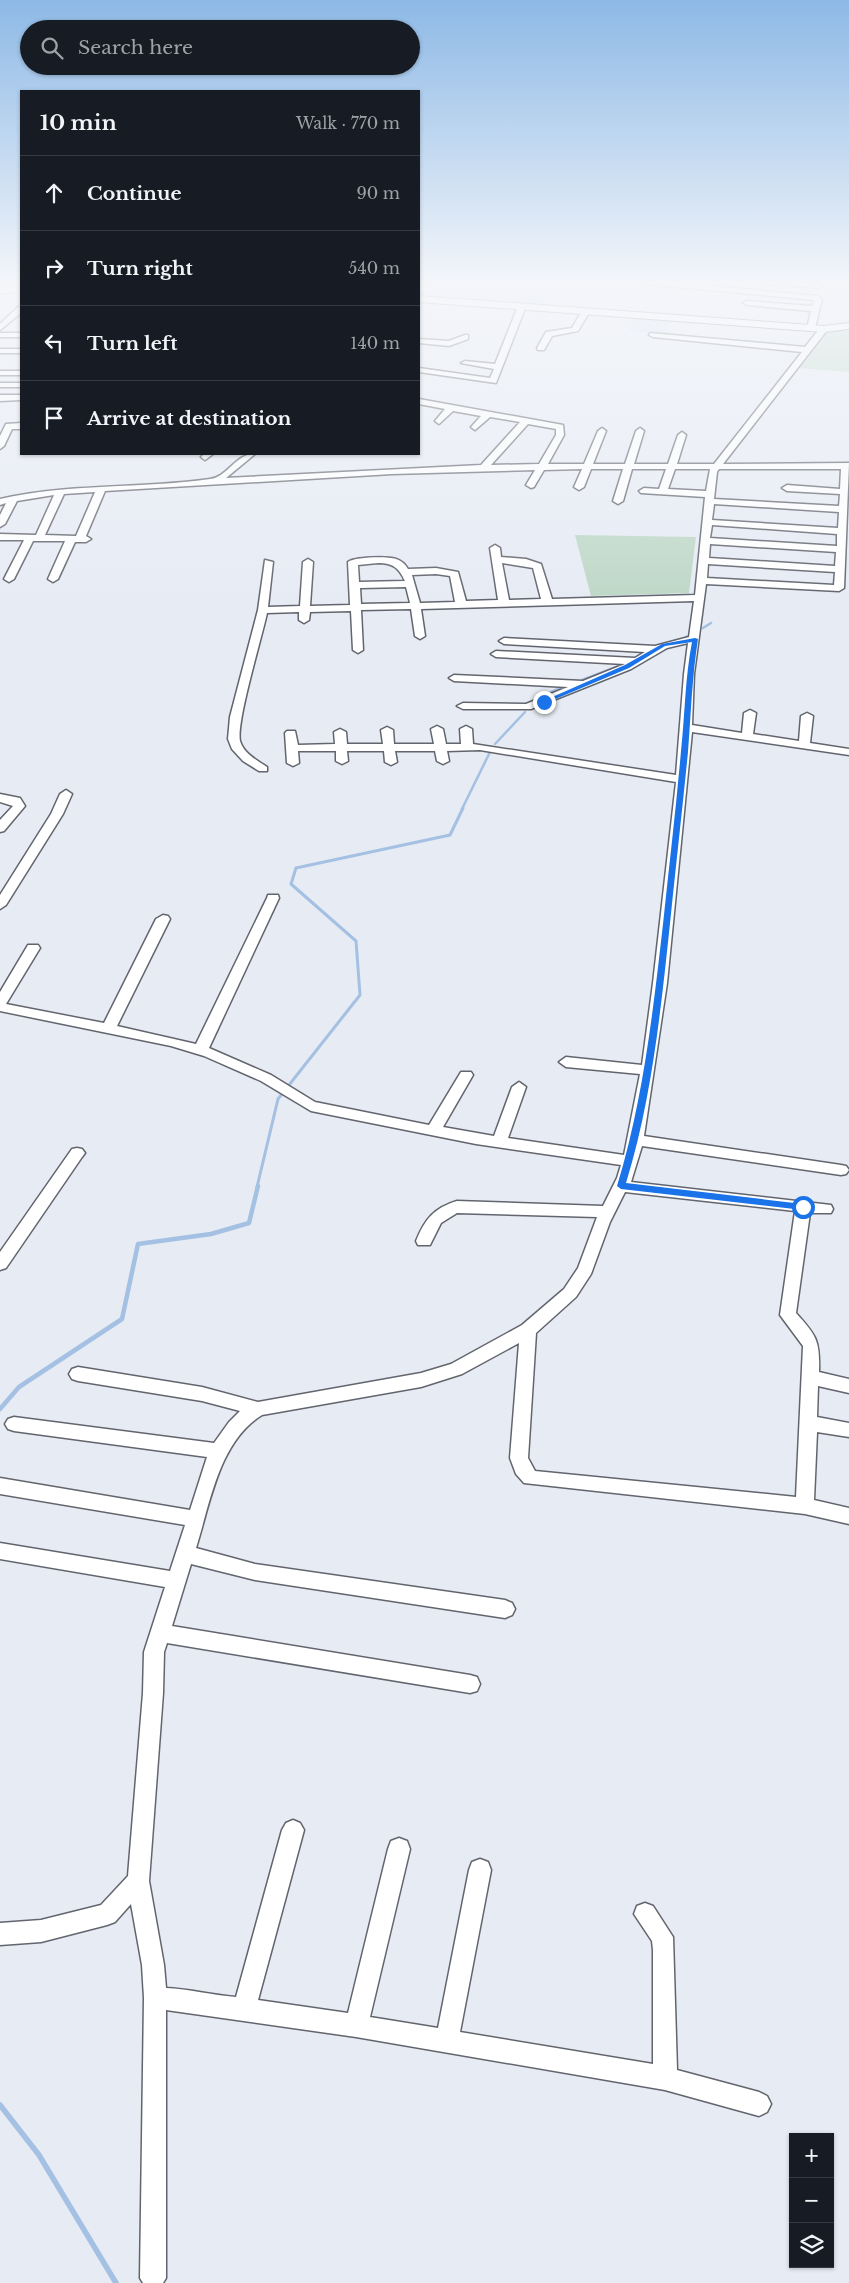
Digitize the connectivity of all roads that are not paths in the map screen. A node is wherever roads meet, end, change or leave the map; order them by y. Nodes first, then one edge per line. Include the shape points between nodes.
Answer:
1 (776, 388) edge
2 (0, 398) edge
3 (20, 398) edge
4 (420, 402) edge
5 (451, 407) junction
6 (490, 413) junction
7 (527, 420) junction
8 (439, 421) dead end
9 (20, 426) edge
10 (475, 427) dead end
11 (602, 431) dead end
12 (640, 431) dead end
13 (682, 435) dead end
14 (0, 446) edge
15 (250, 455) edge
16 (541, 466) junction
17 (588, 466) junction
18 (671, 466) junction
19 (718, 466) junction
20 (848, 466) edge
21 (628, 467) junction
22 (482, 468) junction
23 (214, 483) junction
24 (531, 485) dead end
25 (580, 487) dead end
26 (787, 488) dead end
27 (101, 489) junction
28 (644, 491) dead end
29 (663, 491) junction
30 (60, 492) junction
31 (845, 492) junction
32 (14, 498) junction
33 (709, 498) junction
34 (618, 501) dead end
35 (0, 502) edge
36 (844, 509) junction
37 (706, 522) junction
38 (0, 524) edge
39 (843, 531) junction
40 (0, 537) edge
41 (35, 538) junction
42 (79, 539) junction
43 (705, 541) junction
44 (495, 548) dead end
45 (841, 549) junction
46 (497, 560) junction
47 (703, 561) junction
48 (268, 562) dead end
49 (308, 562) dead end
50 (840, 569) junction
51 (405, 572) junction
52 (10, 579) dead end
53 (53, 579) dead end
54 (702, 581) junction
55 (411, 584) junction
56 (355, 585) junction
57 (700, 598) junction
58 (547, 601) junction
59 (504, 603) junction
60 (461, 604) junction
61 (414, 605) junction
62 (356, 608) junction
63 (263, 610) junction
64 (305, 615) junction
65 (420, 636) dead end
66 (695, 639) junction
67 (504, 641) dead end
68 (358, 650) dead end
69 (656, 650) junction
70 (496, 654) dead end
71 (633, 661) junction
72 (454, 678) dead end
73 (587, 684) junction
74 (463, 706) dead end
75 (750, 712) dead end
76 (807, 716) dead end
77 (686, 728) junction
78 (437, 729) dead end
79 (466, 729) dead end
80 (387, 730) dead end
81 (340, 732) dead end
82 (291, 733) dead end
83 (747, 737) junction
84 (388, 746) junction
85 (439, 746) junction
86 (467, 746) junction
87 (804, 746) junction
88 (340, 747) junction
89 (291, 748) junction
90 (849, 752) edge
91 (342, 760) dead end
92 (443, 761) dead end
93 (391, 762) dead end
94 (292, 763) dead end
95 (263, 769) dead end
96 (682, 779) junction
97 (66, 794) dead end
98 (0, 798) edge
99 (0, 828) edge
100 (273, 898) dead end
101 (0, 905) edge
102 (163, 919) dead end
103 (32, 948) dead end
104 (0, 1005) edge
105 (108, 1029) junction
106 (200, 1051) junction
107 (566, 1062) dead end
108 (648, 1070) junction
109 (466, 1075) dead end
110 (519, 1087) dead end
111 (433, 1130) junction
112 (635, 1140) junction
113 (499, 1142) junction
114 (77, 1153) dead end
115 (630, 1161) junction
116 (842, 1170) dead end
117 (621, 1186) junction
118 (803, 1207) junction
119 (826, 1209) dead end
120 (607, 1212) junction
121 (424, 1240) dead end
122 (0, 1264) edge
123 (528, 1330) junction
124 (78, 1374) dead end
125 (810, 1377) junction
126 (849, 1386) edge
127 (258, 1409) junction
128 (808, 1423) junction
129 (14, 1424) dead end
130 (849, 1430) edge
131 (218, 1451) junction
132 (0, 1486) edge
133 (805, 1506) junction
134 (849, 1516) edge
135 (197, 1520) junction
136 (0, 1551) edge
137 (186, 1554) junction
138 (177, 1582) junction
139 (505, 1609) dead end
140 (160, 1633) junction
141 (470, 1684) dead end
142 (293, 1830) dead end
143 (400, 1849) dead end
144 (480, 1870) dead end
145 (138, 1881) junction
146 (645, 1914) dead end
147 (0, 1934) edge
148 (155, 1998) junction
149 (244, 2009) junction
150 (356, 2026) junction
151 (447, 2041) junction
152 (665, 2078) junction
153 (760, 2104) dead end
154 (153, 2278) dead end

1 - 19 street
2 - 3 street
4 - 5 street
5 - 6 street
5 - 8 street
6 - 7 street
6 - 10 street
7 - 16 street via 555,425 562,431
7 - 22 street
9 - 14 street via 9,426
11 - 17 street
12 - 21 street
13 - 18 street
15 - 23 street
16 - 17 street
16 - 22 street
16 - 24 street
17 - 21 street
17 - 25 street
18 - 19 street
18 - 21 street
18 - 29 street
19 - 20 street
19 - 33 street via 712,472
20 - 31 street
21 - 34 street
22 - 23 street
23 - 27 street
26 - 31 street
27 - 30 street
27 - 42 street
28 - 29 street
29 - 33 street
30 - 32 street
30 - 41 street
31 - 36 street
32 - 35 street
32 - 38 street
33 - 36 street
33 - 37 street
36 - 39 street
37 - 39 street
37 - 43 street
39 - 45 street
40 - 41 street
41 - 42 street
41 - 52 street
42 - 53 street
43 - 45 street
43 - 47 street
44 - 46 street
45 - 50 street
46 - 58 street via 537,566
46 - 59 street
47 - 50 street
47 - 54 street
48 - 63 street
49 - 64 street
50 - 54 street via 839,588
51 - 55 street
51 - 56 street via 394,561 353,562
51 - 60 street via 436,570 454,574
54 - 57 street
55 - 56 street
55 - 61 street
56 - 62 street
57 - 58 street
57 - 66 street
58 - 59 street
59 - 60 street
60 - 61 street
61 - 62 street
61 - 65 street
62 - 64 street
62 - 68 street
63 - 64 street
63 - 95 street via 236,717 234,739 247,759
66 - 69 street via 670,643
66 - 77 street
67 - 69 street
69 - 71 street
70 - 71 street
71 - 73 street
72 - 73 street
73 - 74 street via 527,707
75 - 83 street
76 - 87 street
77 - 83 street
77 - 96 street
78 - 85 street
79 - 86 street
80 - 84 street
81 - 88 street
82 - 89 street
83 - 87 street
84 - 85 street
84 - 88 street
84 - 93 street
85 - 86 street
85 - 92 street
86 - 96 street
87 - 90 street
88 - 89 street
88 - 91 street
89 - 94 street
96 - 108 street
97 - 101 street
98 - 99 street via 16,801 19,806
100 - 106 street
102 - 105 street
103 - 104 street
104 - 105 street
105 - 106 street
106 - 111 street via 230,1061 325,1109
107 - 108 street
108 - 112 street
109 - 111 street
110 - 113 street
111 - 113 street
112 - 115 street
112 - 116 street
113 - 115 street
114 - 122 street
115 - 117 street
117 - 118 street
117 - 120 street
118 - 119 street
118 - 125 street via 788,1315 811,1346
120 - 121 street via 457,1207 445,1210 431,1222
120 - 123 street via 585,1270 570,1293
123 - 127 street via 463,1366 421,1380
123 - 133 street via 519,1458 522,1469 530,1478
124 - 127 street via 202,1394
125 - 126 street
125 - 128 street
127 - 131 street via 245,1415 234,1426
128 - 130 street
128 - 133 street
129 - 131 street
131 - 135 street
132 - 135 street
133 - 134 street
135 - 137 street
136 - 138 street
137 - 138 street
137 - 139 street via 255,1572
138 - 140 street
140 - 141 street
140 - 145 street via 154,1652
142 - 149 street
143 - 150 street
144 - 151 street
145 - 147 street via 107,1914 41,1931
145 - 148 street via 153,1965
146 - 152 street via 662,1937 664,1950
148 - 149 street
148 - 154 street
149 - 150 street
150 - 151 street
151 - 152 street
152 - 153 street

